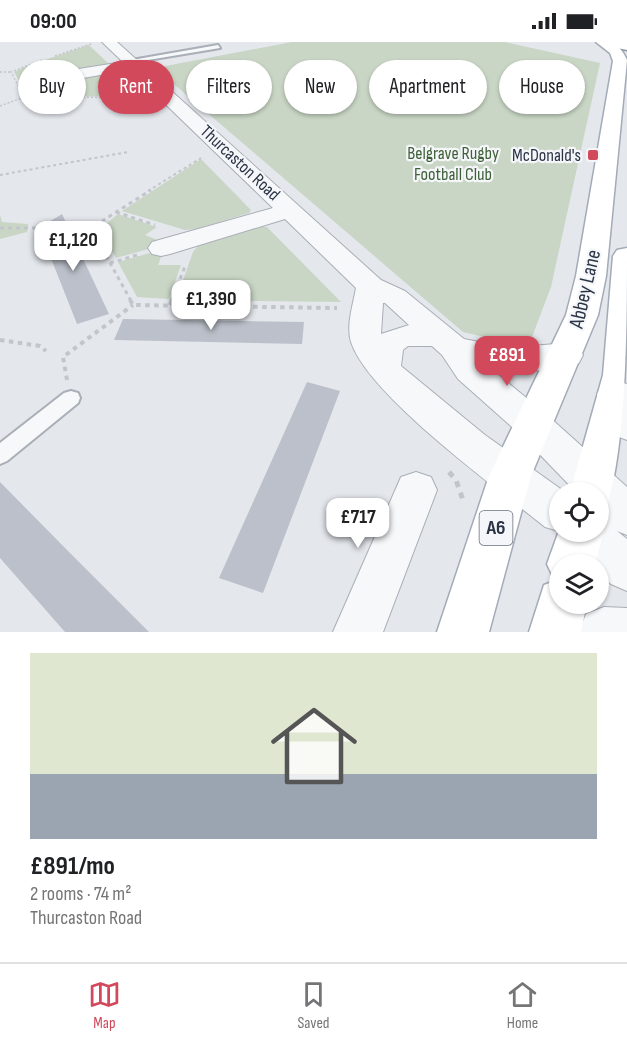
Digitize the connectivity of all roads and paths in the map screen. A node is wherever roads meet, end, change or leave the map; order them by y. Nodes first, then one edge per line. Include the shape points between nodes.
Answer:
1 (109, 42) edge
2 (605, 42) edge
3 (627, 46) edge
4 (218, 47) dead end
5 (51, 52) dead end
6 (61, 54) dead end
7 (128, 60) edge
8 (147, 60) edge
9 (0, 72) edge
10 (11, 72) dead end
11 (18, 99) edge
12 (174, 103) edge
13 (0, 106) edge
14 (128, 152) dead end
15 (0, 175) edge
16 (291, 210) junction
17 (0, 228) edge
18 (91, 228) dead end
19 (195, 238) junction
20 (161, 248) dead end
21 (627, 256) edge
22 (371, 286) junction
23 (133, 305) dead end
24 (170, 305) dead end
25 (0, 340) edge
26 (446, 341) junction
27 (46, 351) dead end
28 (567, 355) junction
29 (383, 370) junction
30 (71, 398) joint
31 (621, 409) edge
32 (534, 425) junction
33 (0, 455) edge
34 (510, 476) junction
35 (588, 482) edge
36 (595, 482) edge
37 (416, 490) dead end
38 (609, 500) edge
39 (549, 505) edge
40 (627, 515) edge
41 (596, 542) edge
42 (627, 568) edge
43 (559, 614) edge
44 (358, 632) edge
45 (463, 632) edge
46 (555, 632) edge
47 (604, 632) edge
48 (625, 632) edge

1 - 7 street, Thurcaston Road
2 - 3 main road, A6
2 - 28 main road, Abbey Lane / A6 via 618,55 618,84 591,276
4 - 8 lane
5 - 6 path
9 - 10 path
11 - 13 path
12 - 16 street, Thurcaston Road
14 - 15 path
16 - 19 street
16 - 22 street, Thurcaston Road
17 - 18 path
19 - 20 street
19 - 24 path
21 - 31 main road, Abbey Lane
22 - 26 street, Thurcaston Road via 395,297
22 - 29 street via 364,330
23 - 30 path via 63,357
25 - 27 path via 40,346
26 - 28 street, Thurcaston Road via 482,357 511,362
26 - 29 street, Thurcaston Road via 405,336 395,339 388,346
26 - 32 street, Thurcaston Road via 470,370
28 - 32 main road, Abbey Lane / A6
29 - 34 street
30 - 33 lane
31 - 36 main road, Abbey Lane
32 - 34 main road, Abbey Lane / A6
32 - 35 street, Thurcaston Road
34 - 39 street
34 - 45 main road, Abbey Lane / A6
37 - 44 street
38 - 40 street, Thurcaston Road
41 - 42 street
43 - 46 main road
47 - 48 street

